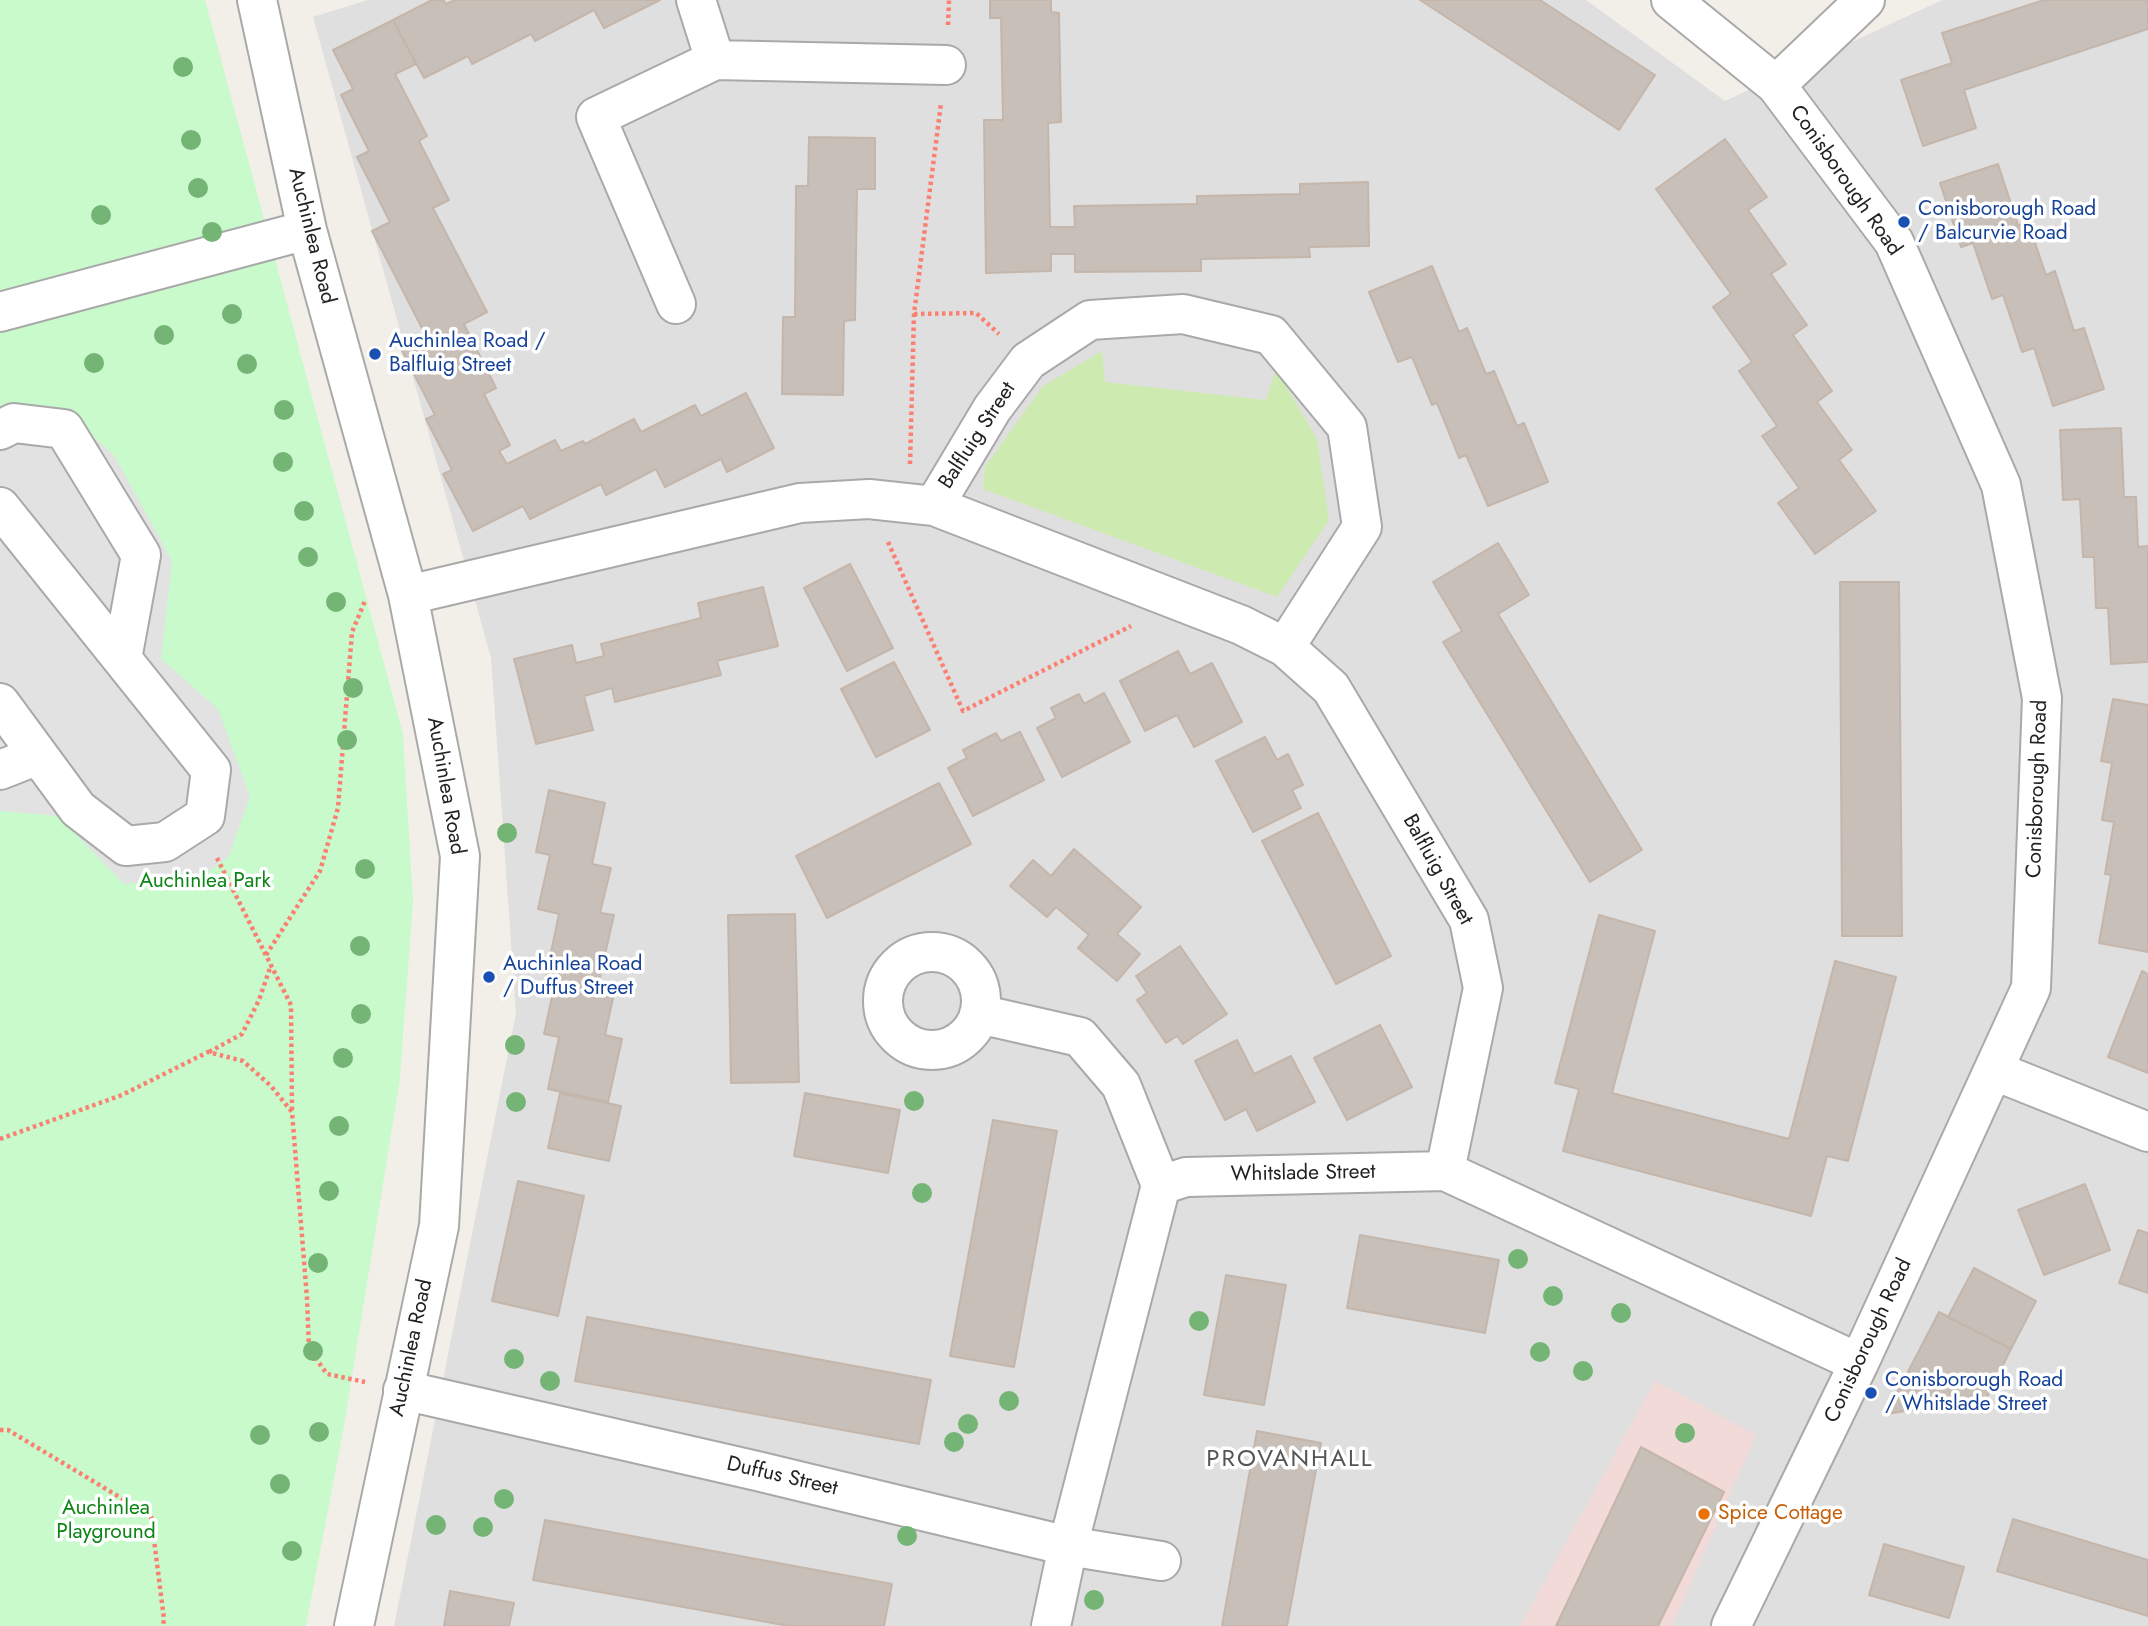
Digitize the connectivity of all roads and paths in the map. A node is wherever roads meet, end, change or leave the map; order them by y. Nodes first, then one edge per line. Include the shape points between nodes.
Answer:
1 (257, 0) edge
2 (696, 0) edge
3 (949, 0) edge
4 (1671, 0) edge
5 (1865, 0) edge
6 (715, 60) junction
7 (946, 65) junction
8 (1776, 85) junction
9 (307, 230) junction
10 (676, 304) dead end
11 (0, 312) edge
12 (914, 314) junction
13 (1028, 361) junction
14 (0, 430) edge
15 (869, 499) junction
16 (922, 504) junction
17 (0, 507) edge
18 (408, 595) junction
19 (367, 597) dead end
20 (1178, 601) junction
21 (1285, 647) junction
22 (122, 659) junction
23 (0, 703) edge
24 (38, 755) junction
25 (0, 770) edge
26 (189, 826) junction
27 (266, 955) junction
28 (271, 965) junction
29 (979, 1014) dead end
30 (208, 1052) junction
31 (1995, 1071) junction
32 (292, 1112) junction
33 (2148, 1132) edge
34 (0, 1139) edge
35 (1445, 1171) junction
36 (1161, 1185) junction
37 (1859, 1363) junction
38 (403, 1390) junction
39 (0, 1430) edge
40 (1068, 1546) junction
41 (1161, 1561) dead end
42 (163, 1626) edge
43 (354, 1626) edge
44 (1051, 1626) edge
45 (1731, 1626) edge

1 - 9 street, Auchinlea Road
2 - 6 street
3 - 7 path
4 - 8 street, Conisborough Road
5 - 8 street
6 - 7 street
6 - 10 street via 596,117
7 - 12 path
8 - 31 street, Conisborough Road via 1894,242 2001,485 2042,698 2031,988
9 - 11 street
9 - 18 street, Auchinlea Road
12 - 13 path via 976,313
12 - 16 path
13 - 16 street, Balfluig Street
13 - 21 street, Balfluig Street via 1090,320 1183,314 1271,335 1348,427 1362,527
14 - 22 street via 14,423 64,429 141,555
15 - 16 street, Balfluig Street
15 - 18 street, Balfluig Street via 800,503
15 - 20 path via 963,711
16 - 20 street, Balfluig Street
17 - 22 street
18 - 38 street, Auchinlea Road via 460,856 439,1226
19 - 27 path via 352,632 338,808 320,871
20 - 21 street, Balfluig Street
21 - 35 street, Balfluig Street via 1331,688 1469,920 1483,988
22 - 26 street via 211,770 205,816
23 - 24 street
24 - 25 street
24 - 26 street via 78,809 126,845 166,842
26 - 27 path via 219,861
27 - 28 path
28 - 30 path via 242,1034
28 - 32 path via 291,1005
29 - 36 street via 1080,1037 1121,1085
30 - 32 path via 243,1061
30 - 34 path via 122,1095
31 - 33 street
31 - 37 street, Conisborough Road
32 - 38 path via 309,1349 327,1374
35 - 36 street, Whitslade Street via 1186,1177
35 - 37 street, Whitslade Street
36 - 40 street
37 - 45 street, Conisborough Road
38 - 40 street, Duffus Street
38 - 43 street, Auchinlea Road
39 - 42 path via 8,1430 150,1516
40 - 41 street, Duffus Street
40 - 44 street

